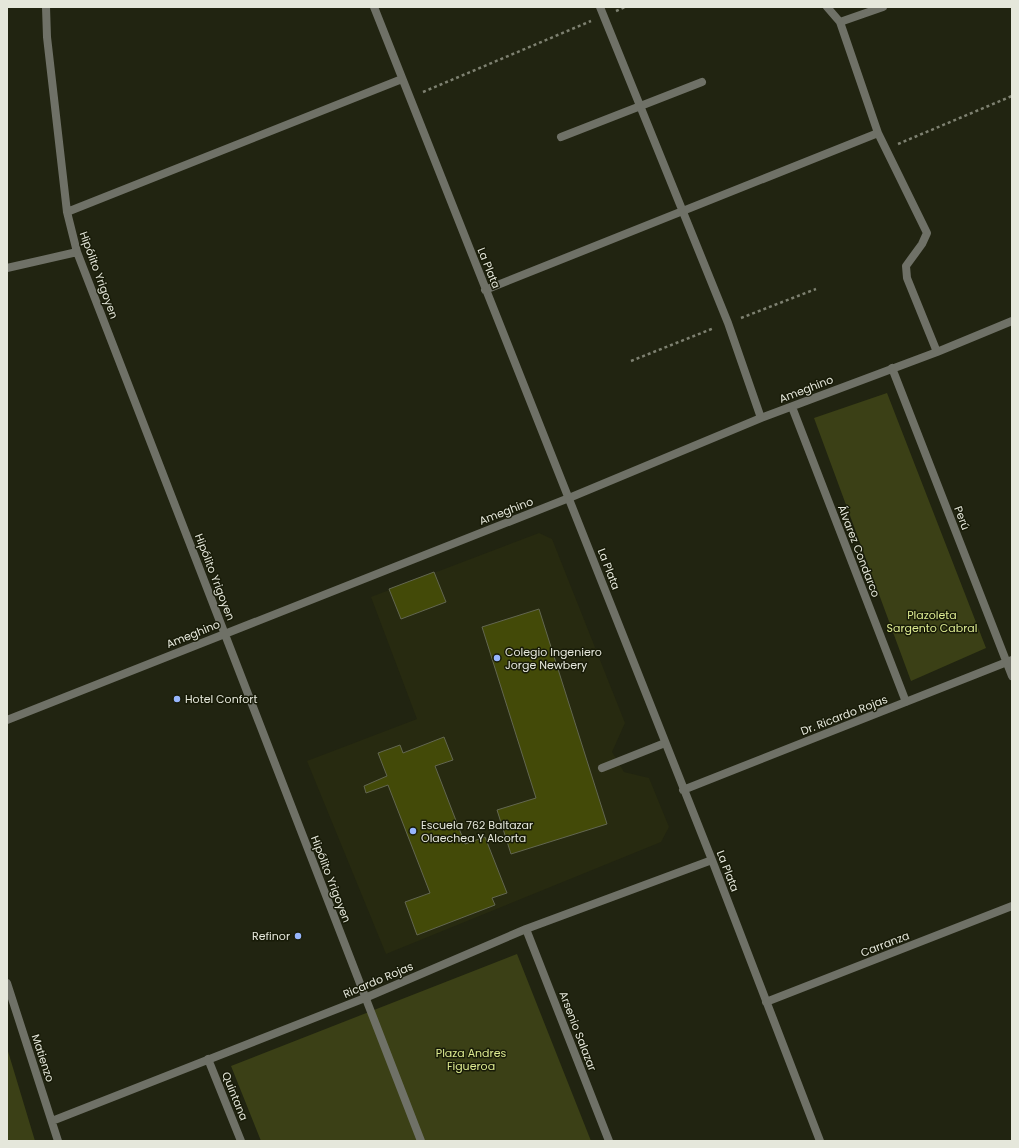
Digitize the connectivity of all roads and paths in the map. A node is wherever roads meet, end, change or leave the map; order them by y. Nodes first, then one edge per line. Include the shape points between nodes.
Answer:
1 (46, 7) edge
2 (374, 7) edge
3 (600, 7) edge
4 (625, 7) edge
5 (827, 7) edge
6 (883, 7) edge
7 (604, 16) junction
8 (840, 22) junction
9 (402, 79) junction
10 (702, 82) dead end
11 (1012, 96) edge
12 (409, 98) junction
13 (640, 106) junction
14 (878, 133) junction
15 (561, 137) dead end
16 (886, 149) junction
17 (684, 211) junction
18 (67, 212) junction
19 (76, 252) junction
20 (7, 268) edge
21 (485, 290) junction
22 (1012, 321) edge
23 (937, 352) junction
24 (892, 368) junction
25 (792, 407) junction
26 (761, 418) junction
27 (569, 498) junction
28 (225, 633) junction
29 (1009, 661) edge
30 (1012, 676) edge
31 (906, 702) junction
32 (7, 720) edge
33 (665, 743) junction
34 (602, 768) dead end
35 (684, 790) junction
36 (712, 860) junction
37 (1012, 906) edge
38 (526, 929) junction
39 (7, 983) edge
40 (365, 998) junction
41 (766, 1002) junction
42 (208, 1060) junction
43 (52, 1121) junction
44 (58, 1141) edge
45 (241, 1141) edge
46 (420, 1141) edge
47 (609, 1141) edge
48 (820, 1141) edge

1 - 18 street, Hipólito Yrigoyen via 46,37
2 - 9 street, La Plata
3 - 7 street
4 - 7 path
5 - 8 street
6 - 8 street
7 - 12 path
7 - 13 street
8 - 14 street
9 - 12 street, La Plata
9 - 18 street
10 - 13 street
11 - 16 path
12 - 21 street, La Plata
13 - 15 street
13 - 17 street
14 - 16 street
14 - 17 street
16 - 23 street via 927,233 906,266 907,278
17 - 21 street
17 - 26 street via 728,323
18 - 19 street, Hipólito Yrigoyen
19 - 20 street
19 - 28 street, Hipólito Yrigoyen
21 - 27 street, La Plata
22 - 23 street, Ameghino
23 - 24 street, Ameghino
24 - 25 street, Ameghino
24 - 29 street, Perú
25 - 26 street, Ameghino
25 - 31 street, Álvarez Condarco
26 - 27 street, Ameghino
27 - 28 street, Ameghino
27 - 33 street, La Plata
28 - 32 street, Ameghino
28 - 40 street, Hipólito Yrigoyen
29 - 30 street, Perú
29 - 31 street, Dr. Ricardo Rojas
31 - 35 street, Dr. Ricardo Rojas
33 - 34 street
33 - 35 street, La Plata
35 - 36 street, La Plata
36 - 38 street, Ricardo Rojas
36 - 41 street, La Plata
37 - 41 street, Carranza
38 - 40 street, Ricardo Rojas
38 - 47 street, Arsenio Salazar
39 - 43 street, Matienzo
40 - 42 street, Ricardo Rojas
40 - 46 street, Hipólito Yrigoyen
41 - 48 street, La Plata
42 - 43 street, Ricardo Rojas
42 - 45 street, Quintana
43 - 44 street, Matienzo

